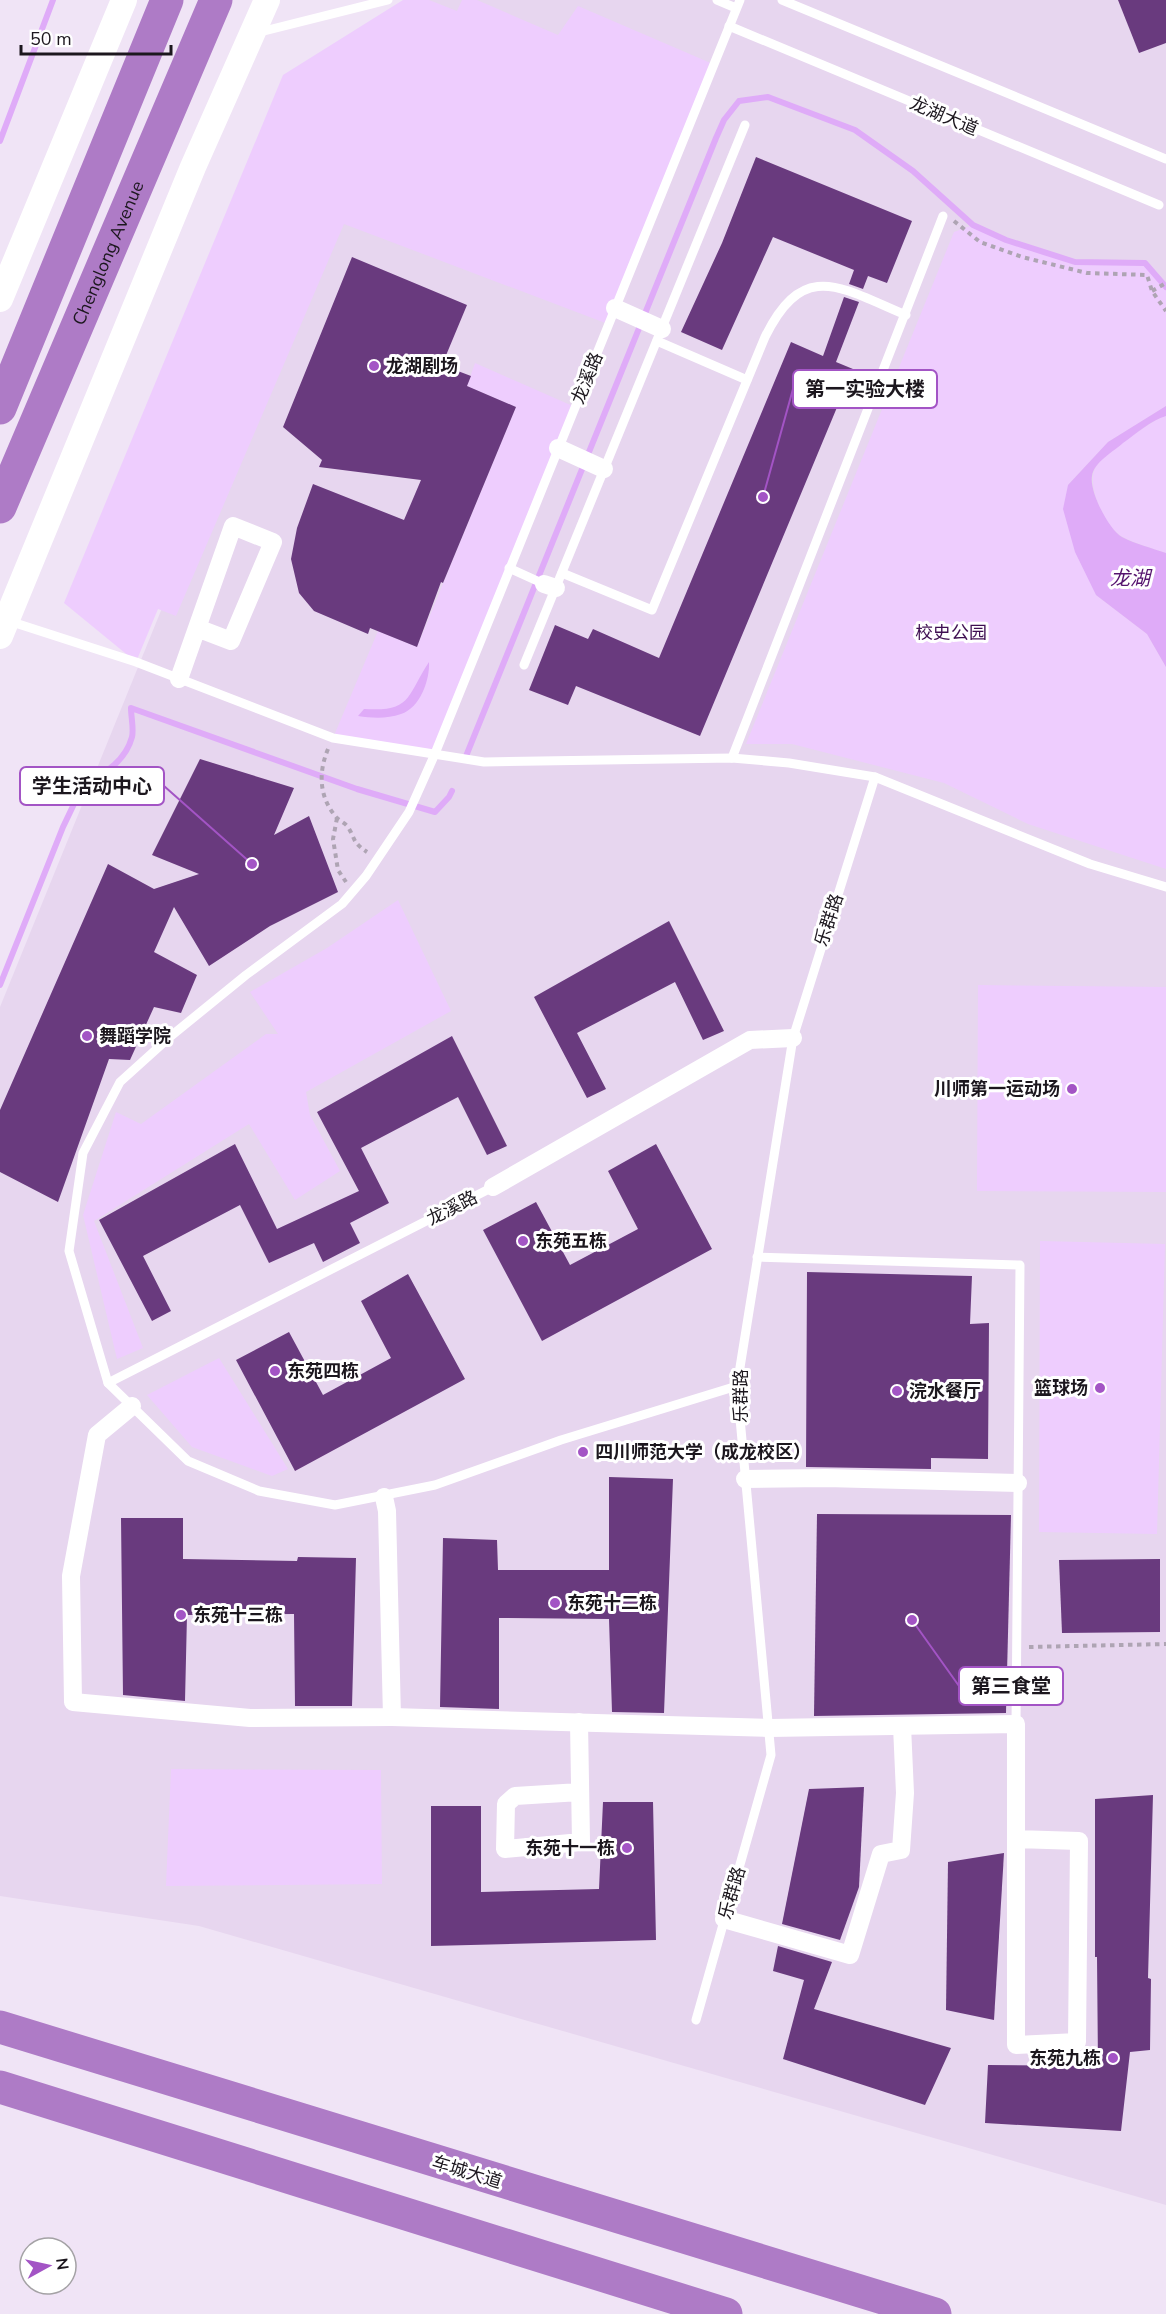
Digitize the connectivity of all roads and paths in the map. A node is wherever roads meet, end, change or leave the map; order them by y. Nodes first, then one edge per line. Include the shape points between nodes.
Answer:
1 (124, 0) edge
2 (167, 0) edge
3 (216, 0) edge
4 (267, 0) edge
5 (388, 0) edge
6 (717, 0) edge
7 (782, 0) edge
8 (738, 4) edge
9 (729, 26) junction
10 (254, 33) junction
11 (745, 125) dead end
12 (1166, 159) edge
13 (1159, 205) dead end
14 (943, 216) joint
15 (1166, 283) edge
16 (1152, 291) junction
17 (0, 299) edge
18 (615, 308) junction
19 (1166, 311) edge
20 (906, 315) junction
21 (651, 327) junction
22 (747, 380) junction
23 (0, 408) edge
24 (558, 448) junction
25 (592, 463) junction
26 (0, 507) edge
27 (509, 568) junction
28 (548, 581) junction
29 (197, 628) junction
30 (3, 629) edge
31 (524, 665) dead end
32 (179, 679) junction
33 (434, 756) junction
34 (732, 758) junction
35 (323, 762) dead end
36 (875, 777) junction
37 (337, 818) junction
38 (378, 859) junction
39 (1166, 887) edge
40 (354, 890) junction
41 (793, 1038) junction
42 (493, 1187) joint
43 (757, 1257) junction
44 (108, 1383) junction
45 (737, 1386) junction
46 (132, 1406) junction
47 (745, 1479) junction
48 (1018, 1483) junction
49 (384, 1497) junction
50 (1166, 1644) edge
51 (1017, 1647) junction
52 (392, 1717) junction
53 (579, 1722) junction
54 (1016, 1724) junction
55 (902, 1726) junction
56 (769, 1728) junction
57 (580, 1792) junction
58 (1016, 1839) junction
59 (724, 1919) junction
60 (696, 2020) dead end
61 (0, 2027) edge
62 (0, 2087) edge
63 (726, 2314) edge
64 (935, 2314) edge

1 - 17 street
2 - 23 highway
3 - 26 highway, Chenglong Avenue
4 - 10 street
5 - 10 lane
6 - 8 lane
7 - 12 lane
8 - 9 lane, 龙溪路
9 - 13 lane, 龙湖大道
9 - 18 lane, 龙溪路
10 - 30 street via 189,178
11 - 21 lane
14 - 16 path via 980,242 1022,257 1087,273 1147,275
14 - 20 lane
15 - 16 path
16 - 19 path
18 - 21 street
18 - 24 lane, 龙溪路
20 - 22 lane via 847,291 812,286 792,298 775,317
20 - 34 lane
21 - 22 lane
21 - 25 lane
22 - 28 lane via 652,610
24 - 25 street
24 - 27 lane, 龙溪路
25 - 28 lane
27 - 28 lane
27 - 33 lane, 龙溪路
28 - 31 lane
29 - 29 street via 232,526 273,542 231,641
29 - 32 street
30 - 32 lane via 136,662
32 - 33 lane via 333,738
33 - 34 lane via 484,762
33 - 38 lane, 龙溪路 via 409,812
34 - 36 lane
35 - 37 path via 321,783 325,802
36 - 39 lane via 1090,864
36 - 41 lane, 乐群路
37 - 38 path via 348,826 354,842
37 - 40 path via 333,838 338,870
38 - 40 lane
40 - 44 lane via 342,904 180,1029 120,1083 83,1153 69,1251
41 - 42 street, 龙溪路 via 750,1040
41 - 43 lane, 乐群路
42 - 44 lane, 龙溪路
43 - 45 lane, 乐群路
43 - 48 lane via 1020,1265
44 - 46 lane
45 - 47 lane, 乐群路
45 - 49 lane via 561,1440 435,1485
46 - 49 lane via 188,1461 259,1491 335,1506
46 - 52 street via 98,1435 71,1576 73,1702 250,1718
47 - 48 street
47 - 56 lane, 乐群路
48 - 51 lane
49 - 52 street
50 - 51 path
51 - 54 lane
52 - 53 street
53 - 56 street
53 - 57 street
54 - 55 street
54 - 58 street
55 - 56 street
55 - 59 street via 905,1793 901,1850 880,1854 850,1955
56 - 59 lane, 乐群路 via 771,1755
57 - 57 street via 581,1842 505,1849 506,1804 514,1796
58 - 58 street via 1016,2045 1077,2042 1078,1841
59 - 60 lane, 乐群路
61 - 64 highway, 车城大道
62 - 63 highway

